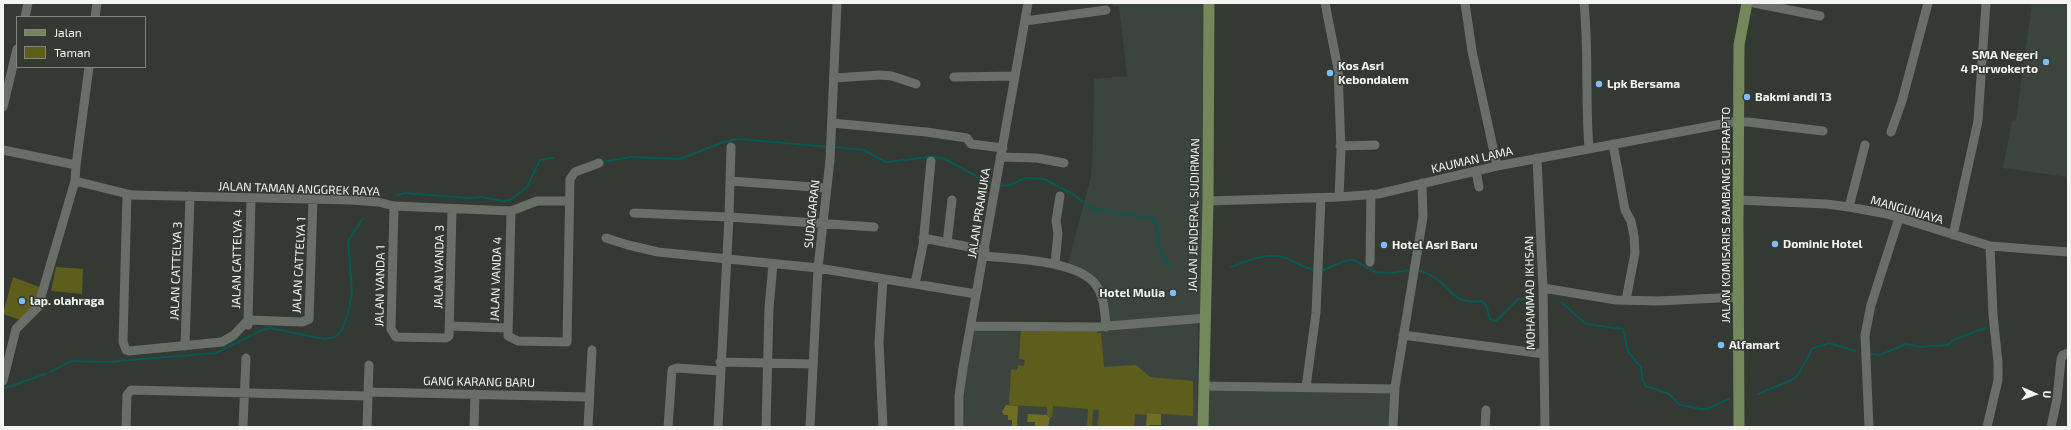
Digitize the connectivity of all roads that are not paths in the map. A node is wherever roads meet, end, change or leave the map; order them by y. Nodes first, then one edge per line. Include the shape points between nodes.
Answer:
1 (28, 3) edge
2 (97, 3) edge
3 (837, 3) edge
4 (1028, 3) edge
5 (1209, 3) edge
6 (1325, 3) edge
7 (1465, 3) edge
8 (1584, 3) edge
9 (1747, 3) edge
10 (1754, 3) edge
11 (1928, 3) edge
12 (1986, 3) edge
13 (1106, 10) dead end
14 (25, 16) edge
15 (95, 16) edge
16 (1820, 16) dead end
17 (1025, 21) junction
18 (16, 52) edge
19 (89, 68) edge
20 (954, 76) dead end
21 (1015, 76) junction
22 (835, 78) junction
23 (916, 84) dead end
24 (3, 107) edge
25 (832, 123) junction
26 (1738, 123) junction
27 (1823, 131) dead end
28 (1891, 132) dead end
29 (1613, 144) junction
30 (1375, 145) dead end
31 (1865, 145) dead end
32 (1340, 146) junction
33 (731, 147) dead end
34 (1589, 148) junction
35 (3, 150) edge
36 (1001, 152) junction
37 (1537, 158) junction
38 (931, 161) dead end
39 (599, 163) dead end
40 (1064, 163) dead end
41 (76, 165) junction
42 (1497, 166) junction
43 (1476, 171) junction
44 (730, 180) junction
45 (75, 181) junction
46 (1422, 183) junction
47 (1479, 187) dead end
48 (827, 188) junction
49 (127, 194) junction
50 (1371, 194) junction
51 (190, 196) junction
52 (1060, 196) dead end
53 (1339, 197) junction
54 (1320, 198) junction
55 (251, 199) junction
56 (314, 199) junction
57 (952, 200) dead end
58 (1738, 200) junction
59 (569, 201) junction
60 (1208, 201) junction
61 (394, 206) junction
62 (1849, 207) junction
63 (452, 209) junction
64 (511, 211) junction
65 (634, 213) dead end
66 (729, 217) junction
67 (1899, 218) junction
68 (824, 223) junction
69 (874, 227) dead end
70 (1953, 235) junction
71 (606, 238) dead end
72 (924, 238) junction
73 (947, 243) junction
74 (1990, 246) junction
75 (2068, 252) edge
76 (984, 253) junction
77 (726, 258) junction
78 (1370, 262) dead end
79 (1055, 263) junction
80 (773, 264) junction
81 (818, 268) junction
82 (883, 278) junction
83 (915, 284) junction
84 (1543, 288) junction
85 (976, 294) junction
86 (1739, 297) junction
87 (1626, 300) junction
88 (1206, 318) junction
89 (248, 323) junction
90 (450, 326) junction
91 (971, 326) junction
92 (1106, 327) junction
93 (506, 328) junction
94 (1403, 335) junction
95 (446, 338) joint
96 (185, 346) junction
97 (592, 350) dead end
98 (2068, 353) edge
99 (1544, 354) junction
100 (246, 358) dead end
101 (768, 363) junction
102 (369, 364) dead end
103 (812, 364) junction
104 (720, 366) junction
105 (3, 381) edge
106 (1203, 386) junction
107 (1306, 387) junction
108 (1395, 390) junction
109 (244, 392) junction
110 (368, 394) junction
111 (476, 394) junction
112 (589, 397) junction
113 (1486, 410) dead end
114 (126, 427) edge
115 (243, 427) edge
116 (367, 427) edge
117 (474, 427) edge
118 (588, 427) edge
119 (668, 427) edge
120 (718, 427) edge
121 (766, 427) edge
122 (810, 427) edge
123 (883, 427) edge
124 (959, 427) edge
125 (1203, 427) edge
126 (1393, 427) edge
127 (1485, 427) edge
128 (1545, 427) edge
129 (1739, 427) edge
130 (1869, 427) edge
131 (1987, 427) edge
132 (2051, 427) edge

1 - 14 street
2 - 15 street
3 - 22 street, SUDAGARAN
4 - 17 street, JALAN PRAMUKA
5 - 60 main road, JALAN JENDERAL SUDIRMAN
6 - 32 street via 1338,69
7 - 42 street via 1472,51
8 - 34 street
9 - 26 main road, JALAN KOMISARIS BAMBANG SUPRAPTO via 1740,45
10 - 16 street
11 - 28 street via 1902,101
12 - 70 street via 1978,121
13 - 17 street
17 - 21 street, JALAN PRAMUKA
18 - 24 street
19 - 41 street
20 - 21 street
21 - 36 street, JALAN PRAMUKA
22 - 23 street via 880,75
22 - 25 street, SUDAGARAN
25 - 36 street via 967,138 971,144
25 - 48 street, SUDAGARAN
26 - 27 street, KAUMAN LAMA
26 - 29 street, KAUMAN LAMA via 1678,131
26 - 58 main road, JALAN KOMISARIS BAMBANG SUPRAPTO
29 - 34 street, KAUMAN LAMA
29 - 87 street via 1625,210 1635,247
30 - 32 street
31 - 62 street
32 - 53 street
33 - 44 street
34 - 37 street, KAUMAN LAMA
35 - 41 street
36 - 40 street
36 - 76 street, JALAN PRAMUKA
37 - 42 street, KAUMAN LAMA
37 - 84 street, MOHAMMAD IKHSAN
38 - 72 street
39 - 59 street via 572,175
41 - 45 street
42 - 43 street, KAUMAN LAMA
43 - 46 street, KAUMAN LAMA
43 - 47 street
44 - 48 street
44 - 66 street
45 - 49 street, JALAN TAMAN ANGGREK RAYA
45 - 105 street via 38,307 16,329
46 - 50 street, KAUMAN LAMA
46 - 94 street via 1423,217
48 - 68 street, SUDAGARAN
49 - 51 street, JALAN TAMAN ANGGREK RAYA
49 - 96 street, JALAN CATTELYA 4 via 124,346 129,351
50 - 53 street, KAUMAN LAMA
50 - 78 street
51 - 55 street, JALAN TAMAN ANGGREK RAYA
51 - 96 street, JALAN CATTELYA 3
52 - 79 street via 1056,221 1058,233
53 - 54 street, KAUMAN LAMA
54 - 60 street, KAUMAN LAMA
54 - 107 street via 1316,313
55 - 56 street, JALAN TAMAN ANGGREK RAYA
55 - 89 street, JALAN CATTELYA 4
56 - 61 street, JALAN TAMAN ANGGREK RAYA via 372,202
56 - 89 street, JALAN CATTELYA 1 via 309,319 302,322
57 - 73 street
58 - 62 street, MANGUNJAYA
58 - 86 main road, JALAN KOMISARIS BAMBANG SUPRAPTO
59 - 64 street, JALAN TAMAN ANGGREK RAYA via 537,200
59 - 93 street, JALAN VANDA 4 via 570,273 567,342 514,340 508,336
60 - 88 main road, JALAN JENDERAL SUDIRMAN
61 - 63 street, JALAN TAMAN ANGGREK RAYA
61 - 95 street, JALAN VANDA 1 via 392,333 396,336
62 - 67 street, MANGUNJAYA
63 - 64 street, JALAN TAMAN ANGGREK RAYA
63 - 90 street, JALAN VANDA 3
64 - 93 street, JALAN VANDA 4
65 - 66 street
66 - 68 street
66 - 77 street
67 - 70 street, MANGUNJAYA
67 - 130 street via 1871,305 1865,335
68 - 69 street
68 - 81 street, SUDAGARAN
70 - 74 street, MANGUNJAYA
71 - 77 street via 658,252
72 - 73 street
72 - 83 street
73 - 76 street
74 - 75 street, MANGUNJAYA
74 - 131 street via 1992,315 1998,380
76 - 79 street
76 - 85 street, JALAN PRAMUKA
77 - 80 street
77 - 104 street
79 - 92 street via 1084,275 1096,284 1102,298
80 - 81 street
80 - 101 street
81 - 82 street
81 - 103 street, SUDAGARAN
82 - 83 street
82 - 123 street via 879,342
83 - 85 street
84 - 87 street
84 - 99 street, MOHAMMAD IKHSAN
85 - 91 street, JALAN PRAMUKA
86 - 87 street
86 - 129 main road, JALAN KOMISARIS BAMBANG SUPRAPTO
88 - 92 street
88 - 106 main road, JALAN JENDERAL SUDIRMAN
89 - 96 street, JALAN CATTELYA 4 via 234,336 222,342
90 - 93 street, JALAN VANDA 3
90 - 95 street, JALAN VANDA 3 via 449,336
91 - 92 street
91 - 124 street, JALAN PRAMUKA via 959,396
94 - 99 street
94 - 108 street
97 - 112 street
98 - 132 street via 2063,355 2061,360
99 - 128 street, MOHAMMAD IKHSAN
100 - 109 street
101 - 103 street
101 - 104 street
101 - 121 street
102 - 110 street
103 - 122 street, SUDAGARAN
104 - 119 street via 672,370
104 - 120 street
106 - 107 street
106 - 125 main road, JALAN JENDERAL SUDIRMAN
107 - 108 street
108 - 126 street
109 - 110 street
109 - 114 street via 129,391
109 - 115 street
110 - 111 street, GANG KARANG BARU
110 - 116 street
111 - 112 street, GANG KARANG BARU
111 - 117 street
112 - 118 street
113 - 127 street

